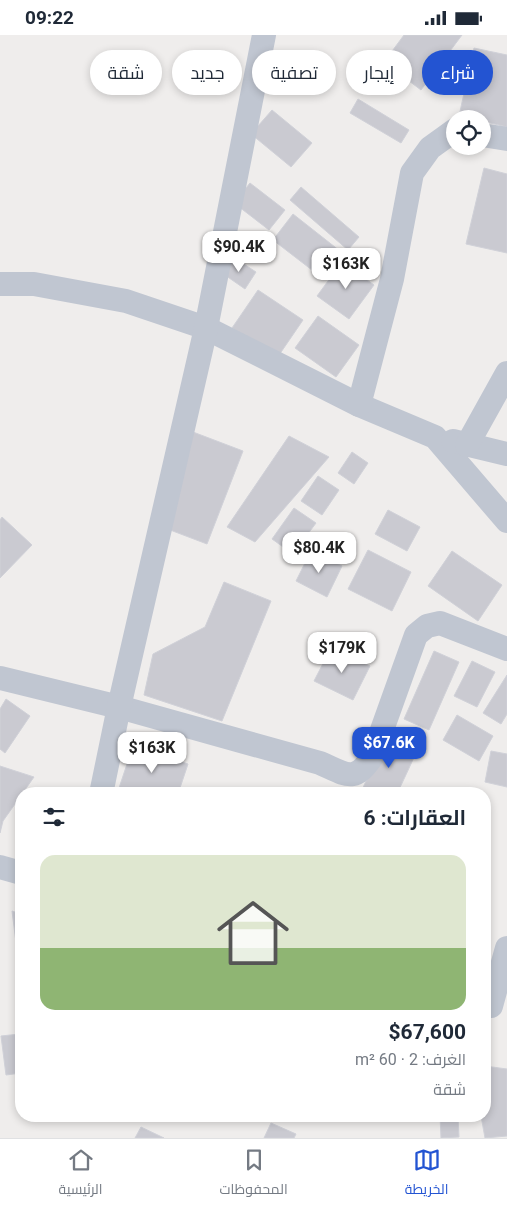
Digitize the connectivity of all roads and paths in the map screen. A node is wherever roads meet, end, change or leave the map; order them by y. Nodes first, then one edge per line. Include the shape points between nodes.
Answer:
1 (264, 35) edge
2 (446, 136) edge
3 (491, 136) edge
4 (507, 139) edge
5 (0, 284) edge
6 (206, 328) junction
7 (507, 373) edge
8 (359, 405) junction
9 (434, 437) junction
10 (468, 445) junction
11 (507, 455) edge
12 (507, 521) edge
13 (507, 649) edge
14 (0, 678) edge
15 (119, 707) junction
16 (102, 787) edge
17 (0, 867) edge
18 (15, 871) edge
19 (507, 948) edge
20 (494, 1007) edge

1 - 6 street
2 - 8 street via 430,148 412,173 392,279
3 - 4 street
5 - 6 street via 34,284 126,301
6 - 8 street
6 - 15 street
7 - 10 street
8 - 9 street
9 - 10 street
9 - 12 street
10 - 11 street
13 - 15 street via 440,623 427,626 416,635 373,755 365,768 355,775 345,775 320,763
14 - 15 street
15 - 16 street
17 - 18 street
19 - 20 street

